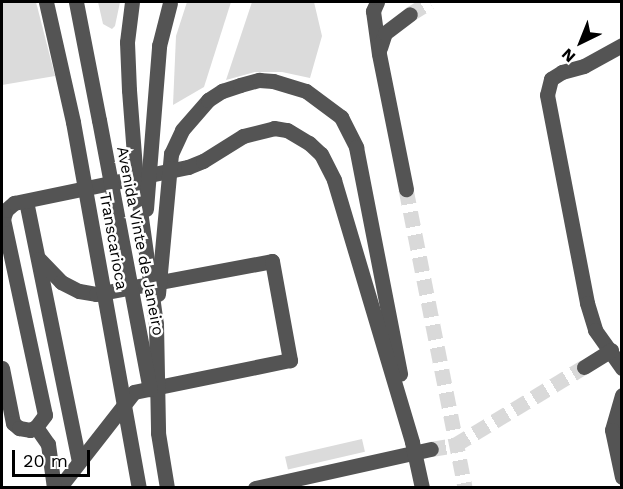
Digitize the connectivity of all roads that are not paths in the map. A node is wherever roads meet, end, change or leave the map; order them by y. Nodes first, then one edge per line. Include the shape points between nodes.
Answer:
1 (46, 2) edge
2 (76, 2) edge
3 (132, 2) edge
4 (171, 2) edge
5 (377, 2) edge
6 (410, 14) tunnel mouth
7 (621, 45) edge
8 (379, 54) junction
9 (406, 189) tunnel mouth
10 (26, 201) junction
11 (143, 242) junction
12 (39, 260) junction
13 (156, 324) junction
14 (611, 350) junction
15 (584, 367) tunnel mouth
16 (2, 368) edge
17 (621, 368) edge
18 (621, 395) edge
19 (36, 427) junction
20 (158, 433) junction
21 (412, 442) junction
22 (431, 449) tunnel mouth
23 (79, 462) junction
24 (621, 477) edge
25 (54, 488) edge
26 (59, 488) edge
27 (139, 488) edge
28 (167, 488) edge
29 (255, 488) edge
30 (422, 488) edge

1 - 27 street, Transcarioca, bridge via 73,122
2 - 20 street, Avenida Vinte de Janeiro, bridge
3 - 11 street, bridge via 127,42 129,90
4 - 11 street, bridge via 159,46
5 - 8 street via 374,18
6 - 8 street via 385,33
7 - 14 street via 551,79 547,95 587,303 595,330
8 - 9 street
10 - 12 street
10 - 19 street via 14,203 3,219 45,415
10 - 21 street via 189,167 261,130 287,130 297,135 321,154 327,165
11 - 13 street, bridge
12 - 23 street
12 - 23 street via 61,282 96,294 272,261 290,360 134,392
13 - 20 street, bridge
13 - 21 street, bridge via 171,154 182,130 208,100 240,85 273,81 306,91 341,117 356,147
14 - 15 street
14 - 17 street
16 - 19 street via 13,423 30,430
18 - 24 street via 612,430
19 - 25 street via 48,444
20 - 28 street, Avenida Vinte de Janeiro
21 - 30 street, bridge
22 - 29 street
23 - 26 street

